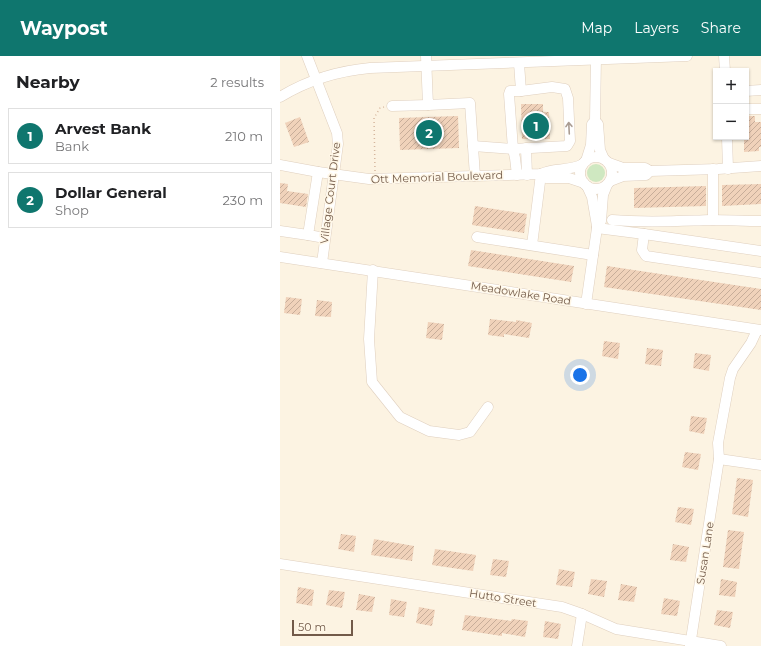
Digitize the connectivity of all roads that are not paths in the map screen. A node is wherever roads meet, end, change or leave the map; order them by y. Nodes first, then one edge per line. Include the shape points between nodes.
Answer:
1 (307, 56) edge
2 (687, 56) edge
3 (724, 56) edge
4 (596, 58) edge
5 (426, 61) edge
6 (519, 63) junction
7 (725, 68) edge
8 (316, 79) junction
9 (761, 90) edge
10 (521, 91) junction
11 (749, 91) edge
12 (280, 98) edge
13 (428, 104) junction
14 (392, 106) road end
15 (749, 109) edge
16 (761, 109) edge
17 (595, 120) junction
18 (727, 140) edge
19 (473, 146) junction
20 (526, 148) junction
21 (513, 149) junction
22 (606, 161) junction
23 (585, 162) junction
24 (280, 165) edge
25 (761, 166) edge
26 (713, 169) junction
27 (728, 169) junction
28 (650, 171) junction
29 (318, 172) junction
30 (540, 174) junction
31 (334, 175) junction
32 (522, 175) junction
33 (475, 176) junction
34 (608, 183) junction
35 (585, 184) junction
36 (612, 220) dead end
37 (713, 220) junction
38 (761, 221) edge
39 (597, 228) junction
40 (280, 231) edge
41 (644, 234) junction
42 (308, 235) junction
43 (477, 237) dead end
44 (325, 238) junction
45 (532, 245) junction
46 (761, 251) edge
47 (593, 255) junction
48 (280, 257) edge
49 (322, 263) junction
50 (373, 270) junction
51 (761, 273) edge
52 (586, 304) junction
53 (759, 330) edge
54 (488, 407) dead end
55 (719, 459) junction
56 (761, 465) edge
57 (280, 564) edge
58 (582, 614) junction
59 (690, 644) edge
60 (578, 646) edge
61 (722, 646) edge

1 - 8 street, Village Court Drive
2 - 4 street
3 - 7 street
4 - 6 street
4 - 17 street
5 - 6 street
5 - 8 street via 350,70
5 - 13 street
6 - 10 street
8 - 12 street
8 - 31 street, Village Court Drive via 337,133
9 - 11 street
20 -> 10 street via 567,146 570,141 568,98 565,89 552,87
10 - 21 street via 510,91 509,94
13 - 14 street
13 - 19 street via 470,103
15 - 16 street
17 - 22 street via 598,124 600,150
17 - 23 street
18 - 27 street
19 - 21 street
19 - 33 street
20 - 21 street
20 - 32 street
21 - 32 street
22 - 23 street via 595,157
22 - 28 street via 618,167 645,168
22 - 34 street via 612,172
23 - 30 street, Ott Memorial Boulevard via 573,169 547,170
23 - 35 street via 580,173
24 - 29 street, Ott Memorial Boulevard
25 - 27 street
26 - 27 street
26 - 28 street
26 - 37 street
28 - 34 street via 646,174 623,176
29 - 31 street, Ott Memorial Boulevard
29 - 42 street
30 - 32 street, Ott Memorial Boulevard
30 - 35 street, Ott Memorial Boulevard via 547,178 569,178
30 - 45 street
31 - 33 street, Ott Memorial Boulevard via 375,179
31 - 44 street, Village Court Drive
32 - 33 street, Ott Memorial Boulevard
34 - 35 street via 597,189
34 - 39 street via 602,195 601,221
35 - 39 street via 592,197
36 - 37 street via 659,223
37 - 38 street
39 - 41 street
39 - 47 street
40 - 42 street
41 - 46 street
41 - 51 street via 642,250 646,256
42 - 44 street
43 - 45 street
44 - 49 street, Village Court Drive
45 - 47 street
47 - 52 street
48 - 49 street, Meadowlake Road
49 - 50 street, Meadowlake Road
50 - 52 street, Meadowlake Road
50 - 54 street via 369,339 372,382 400,417 429,431 459,435 470,432
52 - 53 street, Meadowlake Road
53 - 55 street, Susan Lane via 733,369 730,378 718,443
55 - 56 street
55 - 59 street, Susan Lane
57 - 58 street, Hutto Street via 562,607
58 - 59 street, Hutto Street via 616,629
58 - 60 street
59 - 61 street, Hutto Street

